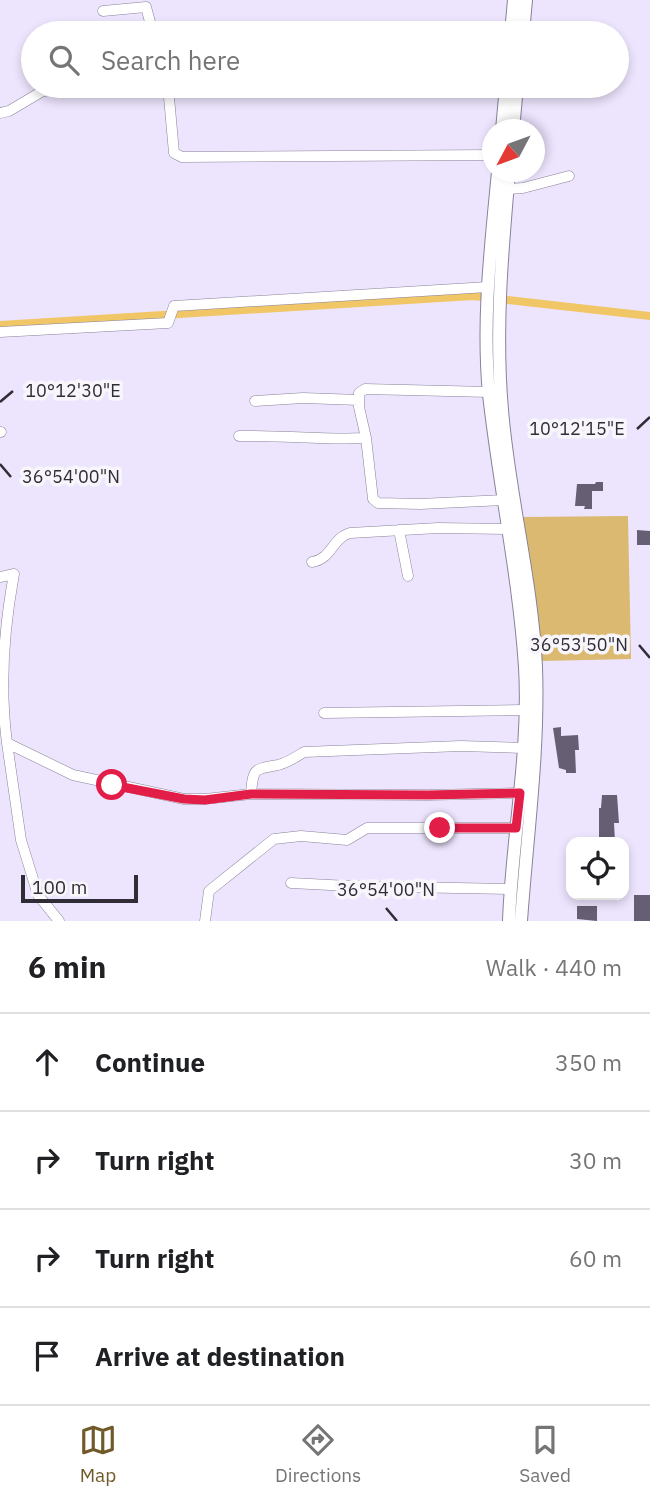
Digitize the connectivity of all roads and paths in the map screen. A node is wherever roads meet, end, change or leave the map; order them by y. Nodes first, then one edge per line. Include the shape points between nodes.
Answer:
1 (514, 0) edge
2 (526, 0) edge
3 (148, 4) edge
4 (103, 11) dead end
5 (512, 21) edge
6 (524, 21) edge
7 (30, 98) edge
8 (169, 98) edge
9 (505, 98) edge
10 (516, 98) edge
11 (0, 113) edge
12 (503, 119) edge
13 (514, 119) edge
14 (482, 155) edge
15 (569, 176) dead end
16 (497, 182) edge
17 (508, 182) edge
18 (508, 189) junction
19 (488, 287) junction
20 (0, 332) edge
21 (489, 392) junction
22 (359, 400) junction
23 (254, 401) dead end
24 (239, 436) dead end
25 (366, 438) junction
26 (504, 500) junction
27 (507, 529) junction
28 (399, 530) junction
29 (312, 562) dead end
30 (408, 576) dead end
31 (0, 577) edge
32 (526, 710) junction
33 (324, 713) dead end
34 (7, 743) junction
35 (525, 748) junction
36 (520, 793) junction
37 (251, 794) junction
38 (516, 828) junction
39 (291, 883) dead end
40 (510, 889) junction
41 (58, 921) edge
42 (205, 921) edge
43 (509, 921) edge
44 (520, 921) edge

1 - 5 street
2 - 6 street
3 - 4 street
7 - 11 street
8 - 14 street via 174,153 182,157
9 - 12 street
10 - 13 street
15 - 18 street
16 - 19 street
17 - 18 street
18 - 44 street via 499,287 499,372 530,603 536,687 536,750
19 - 20 street via 174,306 168,323
19 - 21 street
21 - 22 street via 365,389
21 - 26 street
22 - 23 street
22 - 25 street
24 - 25 street
25 - 26 street via 373,499 378,503
26 - 27 street
27 - 28 street
27 - 32 street
28 - 29 street via 344,535 324,559
28 - 30 street
31 - 34 street via 14,574 4,630 1,700
32 - 33 street
32 - 35 street
34 - 37 street via 73,775 124,787 184,799
34 - 41 street via 21,840 38,895
35 - 36 street
35 - 37 street via 304,752 286,762 258,768
36 - 37 street
36 - 38 street
38 - 40 street
38 - 42 street via 367,828 347,840 274,839 209,891
39 - 40 street
40 - 43 street

